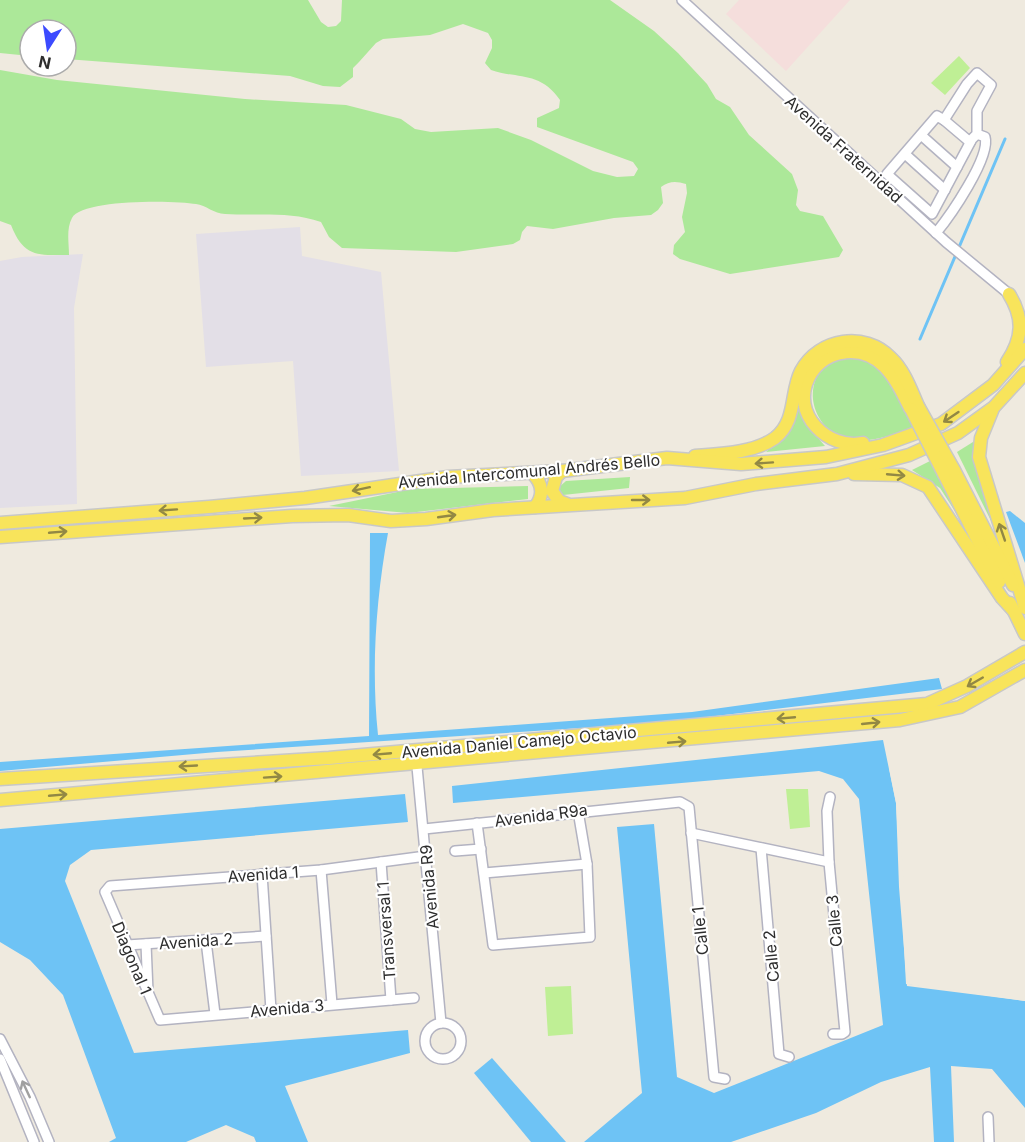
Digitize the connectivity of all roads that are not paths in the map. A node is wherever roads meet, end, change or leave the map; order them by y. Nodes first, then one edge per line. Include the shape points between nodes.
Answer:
1 (682, 0) edge
2 (944, 120) junction
3 (921, 135) junction
4 (974, 138) junction
5 (905, 154) junction
6 (957, 167) junction
7 (945, 190) junction
8 (936, 233) junction
9 (1009, 294) junction
10 (1025, 297) edge
11 (1025, 349) edge
12 (1024, 375) edge
13 (982, 395) junction
14 (914, 407) junction
15 (994, 407) junction
16 (915, 434) junction
17 (668, 458) junction
18 (562, 471) junction
19 (533, 474) junction
20 (837, 474) junction
21 (567, 504) junction
22 (535, 507) junction
23 (0, 523) edge
24 (0, 537) edge
25 (1019, 609) edge
26 (1025, 634) edge
27 (1025, 652) edge
28 (1025, 670) edge
29 (415, 751) junction
30 (417, 765) junction
31 (0, 779) edge
32 (830, 797) dead end
33 (0, 800) edge
34 (658, 804) joint
35 (578, 811) junction
36 (477, 823) junction
37 (424, 829) junction
38 (691, 833) junction
39 (761, 848) junction
40 (481, 849) junction
41 (454, 851) dead end
42 (426, 855) junction
43 (381, 862) junction
44 (829, 862) junction
45 (587, 864) junction
46 (321, 870) junction
47 (484, 873) junction
48 (262, 874) junction
49 (106, 894) joint
50 (266, 936) junction
51 (206, 940) junction
52 (146, 944) junction
53 (127, 945) junction
54 (148, 997) junction
55 (414, 998) dead end
56 (391, 1000) junction
57 (332, 1004) junction
58 (272, 1010) junction
59 (214, 1014) junction
60 (160, 1020) joint
61 (441, 1023) junction
62 (833, 1034) dead end
63 (0, 1039) edge
64 (789, 1058) dead end
65 (0, 1059) edge
66 (725, 1078) dead end
67 (988, 1117) dead end
68 (34, 1142) edge
69 (49, 1142) edge
70 (989, 1142) edge

1 - 8 street, Avenida Fraternidad
2 - 3 street via 937,116
2 - 4 street
2 - 4 street via 974,74 981,75 991,85 977,111
3 - 5 street
3 - 6 street
4 - 6 street
4 - 8 street via 985,137 986,149 956,207
5 - 7 street
5 - 7 street via 887,175 930,214
6 - 7 street
8 - 9 street, Avenida Fraternidad
9 - 10 main road
9 - 13 main road via 1020,313 1017,344
11 - 13 main road, Avenida Intercomunal Andrés Bello
12 - 15 main road
13 -> 16 main road, Avenida Intercomunal Andrés Bello via 941,424
14 - 16 main road via 886,367 877,358 861,352 828,357 808,378 808,413 827,438 851,446
14 - 17 main road via 900,368 891,357 871,345 842,341 807,362 796,385 791,414 775,437 757,447
14 - 25 main road, bridge
15 - 20 main road via 958,433 925,449
25 -> 15 main road via 979,457 981,438
16 -> 17 main road, Avenida Intercomunal Andrés Bello via 846,454 765,464 716,464
17 - 18 main road, Avenida Intercomunal Andrés Bello
18 - 19 main road, Avenida Intercomunal Andrés Bello
18 - 21 main road via 552,491
19 - 22 main road via 542,490
19 -> 23 main road, Avenida Intercomunal Andrés Bello via 448,477 304,498
21 -> 20 main road via 686,498
20 -> 25 main road via 902,475 928,487 1002,598
21 - 22 main road
24 -> 22 main road via 284,516 348,515 392,521
25 - 26 main road
27 -> 29 main road, Avenida Daniel Camejo Octavio via 927,704
30 -> 28 main road, Avenida Daniel Camejo Octavio via 927,716 960,707
29 - 30 street, Avenida R9
29 -> 31 main road, Avenida Daniel Camejo Octavio
33 -> 30 main road, Avenida Daniel Camejo Octavio
30 - 37 street, Avenida R9
32 - 44 street, Calle 3 via 826,811
34 - 35 street, Avenida R9a
34 - 38 street, Calle 1 via 680,802 689,807
35 - 36 street, Avenida R9a
35 - 45 street
36 - 37 street, Avenida R9a
36 - 40 street
37 - 42 street, Avenida R9
38 - 39 street
38 - 66 street, Calle 1 via 714,1077
39 - 44 street
39 - 64 street, Calle 2 via 779,1054
40 - 41 street
40 - 47 street
42 - 43 street, Avenida 1
42 - 61 street, Avenida R9
43 - 46 street, Avenida 1
43 - 56 street, Transversal 1
44 - 62 street, Calle 3 via 844,1032
45 - 47 street
45 - 47 street via 590,937 496,946 492,942
46 - 48 street, Avenida 1
46 - 57 street
48 - 49 street, Avenida 1 via 111,886
48 - 50 street
49 - 53 street, Diagonal 1
50 - 51 street, Avenida 2
50 - 58 street
51 - 52 street, Avenida 2
51 - 59 street
52 - 53 street, Avenida 2
52 - 54 street
53 - 54 street, Diagonal 1
54 - 60 street, Diagonal 1
55 - 56 street, Avenida 3
56 - 57 street, Avenida 3
57 - 58 street, Avenida 3
58 - 59 street, Avenida 3
59 - 60 street, Avenida 3
61 - 61 street via 429,1028 425,1047 434,1057 447,1059 458,1051 461,1038 454,1027
69 -> 63 street
65 - 68 street
67 - 70 street

